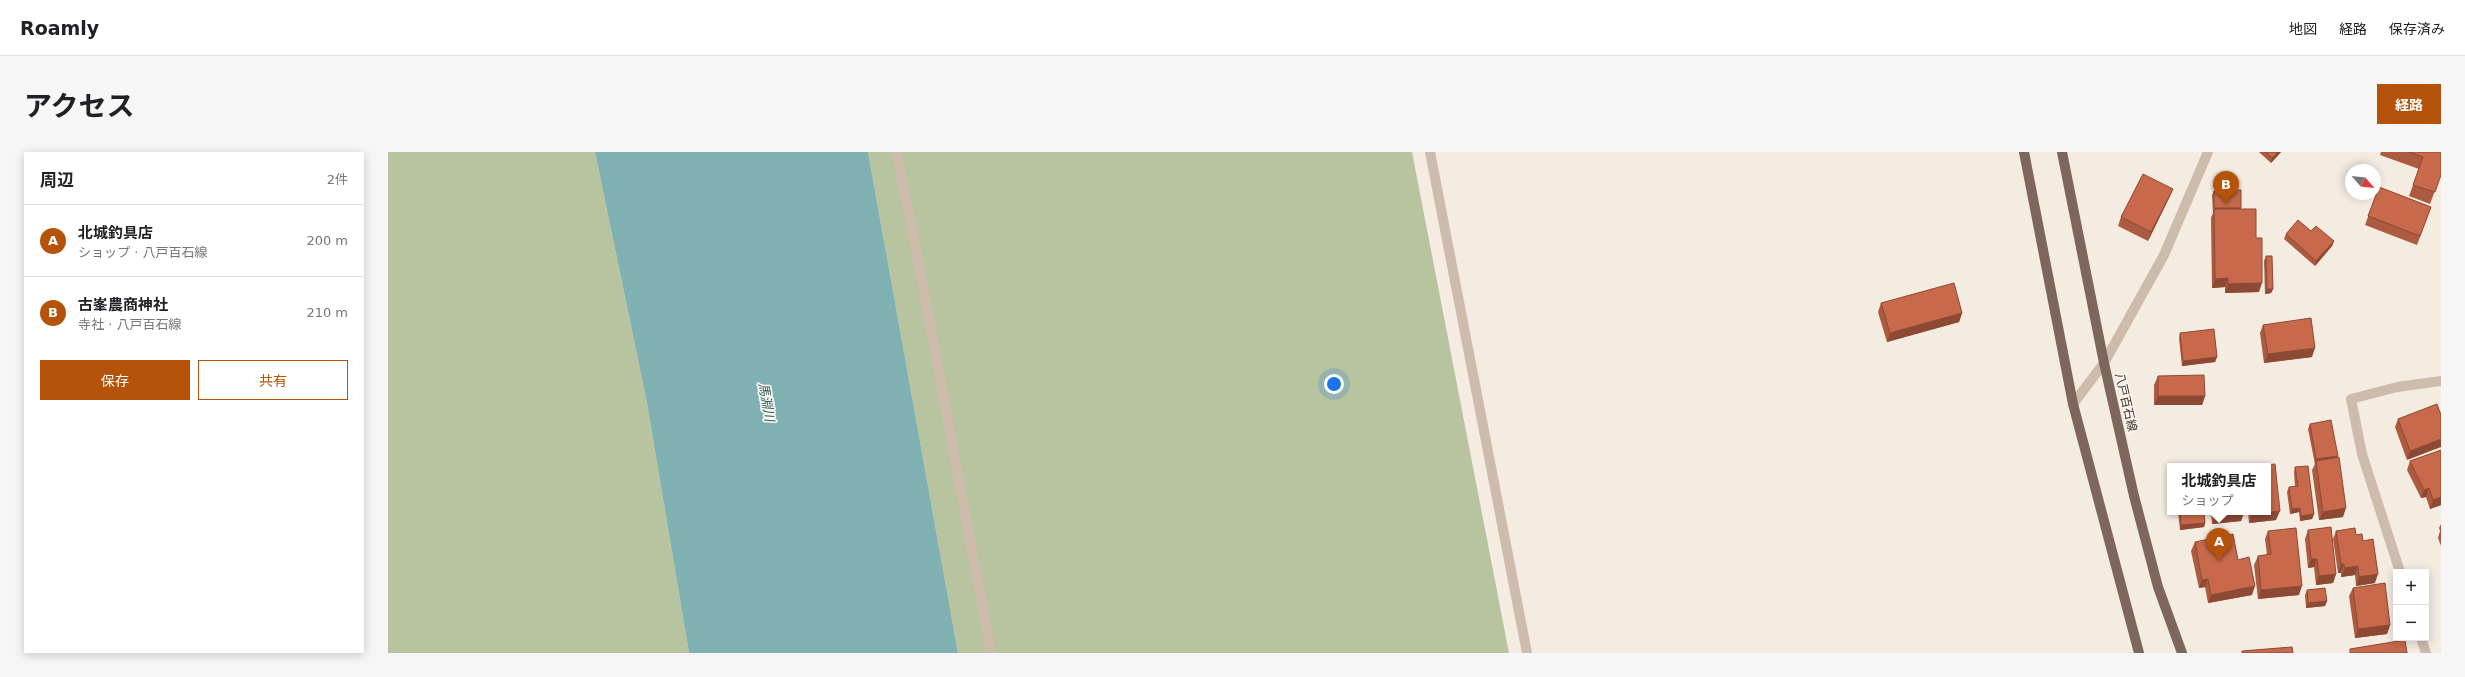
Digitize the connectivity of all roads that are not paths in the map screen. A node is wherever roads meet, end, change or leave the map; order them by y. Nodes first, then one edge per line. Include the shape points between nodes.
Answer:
1 (896, 152) edge
2 (1430, 152) edge
3 (2024, 152) edge
4 (2062, 152) edge
5 (2208, 152) edge
6 (2104, 363) junction
7 (2441, 381) edge
8 (2073, 404) junction
9 (2399, 569) edge
10 (2422, 641) edge
11 (991, 653) edge
12 (1527, 653) edge
13 (2139, 653) edge
14 (2182, 653) edge
15 (2426, 653) edge

1 - 11 street
2 - 12 street
3 - 8 main road
4 - 6 main road, 八戸百石線
5 - 6 street via 2164,255
6 - 8 street
6 - 14 main road, 八戸百石線 via 2134,496 2158,587
7 - 9 street via 2397,387 2351,399 2362,454
8 - 13 main road
10 - 15 street

